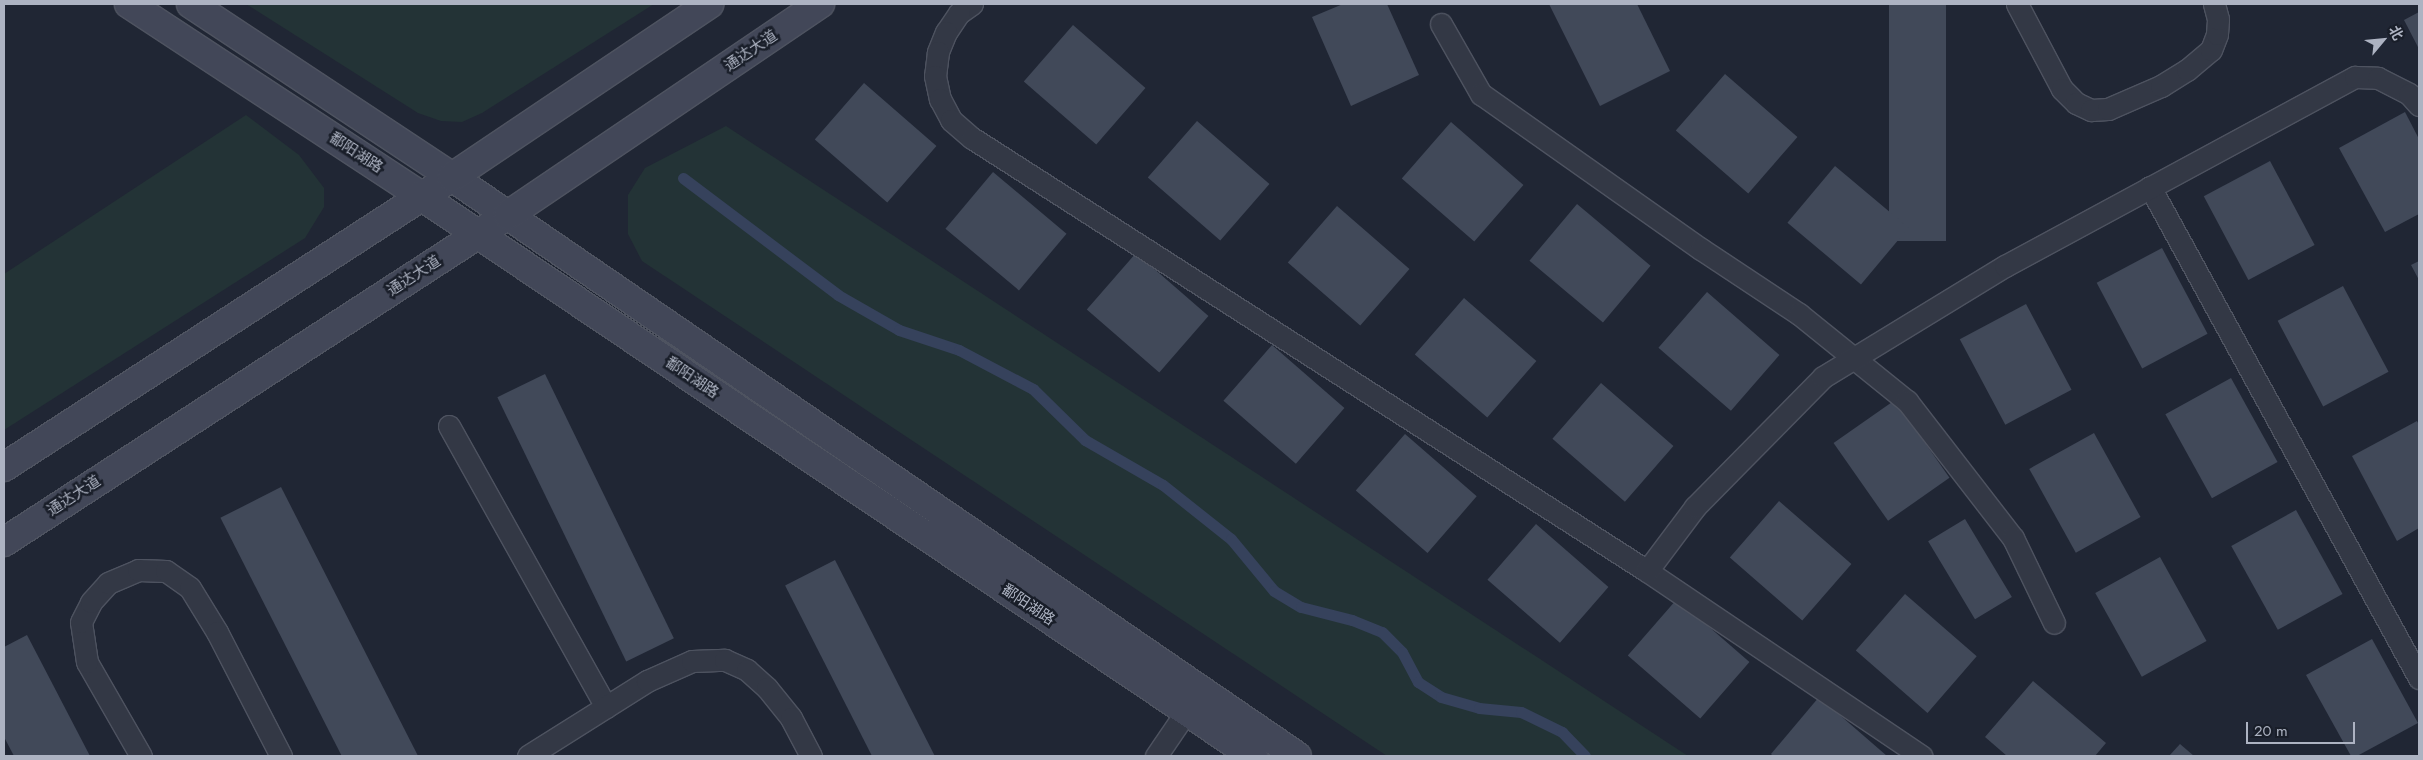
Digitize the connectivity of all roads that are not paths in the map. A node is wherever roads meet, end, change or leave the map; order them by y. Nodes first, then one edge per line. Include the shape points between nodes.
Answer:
1 (129, 4) edge
2 (191, 4) edge
3 (709, 4) edge
4 (820, 4) edge
5 (972, 4) edge
6 (2016, 4) edge
7 (2214, 4) edge
8 (1441, 24) dead end
9 (2419, 105) edge
10 (452, 177) junction
11 (2150, 187) junction
12 (421, 196) junction
13 (508, 215) junction
14 (478, 234) junction
15 (1853, 359) junction
16 (449, 426) dead end
17 (4, 467) edge
18 (4, 542) edge
19 (1647, 571) junction
20 (2054, 623) dead end
21 (2419, 678) edge
22 (1193, 701) junction
23 (606, 707) junction
24 (141, 756) edge
25 (281, 756) edge
26 (528, 756) edge
27 (811, 756) edge
28 (1156, 756) edge
29 (1253, 756) edge
30 (1298, 756) edge
31 (1921, 756) edge

1 - 12 street, 鄱阳湖路
2 - 10 street, 鄱阳湖路
3 - 10 street
4 - 13 street, 通达大道
5 - 19 lane via 959,13 946,32 938,52 935,76 940,99 951,120 965,132
6 - 7 lane via 2062,89 2076,103 2090,110 2108,109 2161,86 2211,50 2218,19
8 - 15 lane via 1481,94 1799,314
9 - 11 lane via 2409,94 2378,78 2356,77
10 - 12 street
10 - 13 street, 鄱阳湖路
11 - 15 lane via 2005,266
11 - 21 lane
12 - 14 street, 鄱阳湖路
12 - 17 street
13 - 14 street, 通达大道
13 - 22 street, 鄱阳湖路
14 - 18 street, 通达大道
14 - 22 street, 鄱阳湖路
15 - 19 lane via 1823,377 1696,507
15 - 20 lane via 1908,402 1982,495 2013,538
16 - 23 lane
19 - 31 lane
22 - 28 lane
22 - 29 street, 鄱阳湖路
22 - 30 street, 鄱阳湖路
23 - 26 lane
23 - 27 lane via 647,681 692,661 725,660 747,670 767,688 792,718
24 - 25 lane via 86,662 81,622 91,602 108,583 138,570 166,571 190,588 217,632

